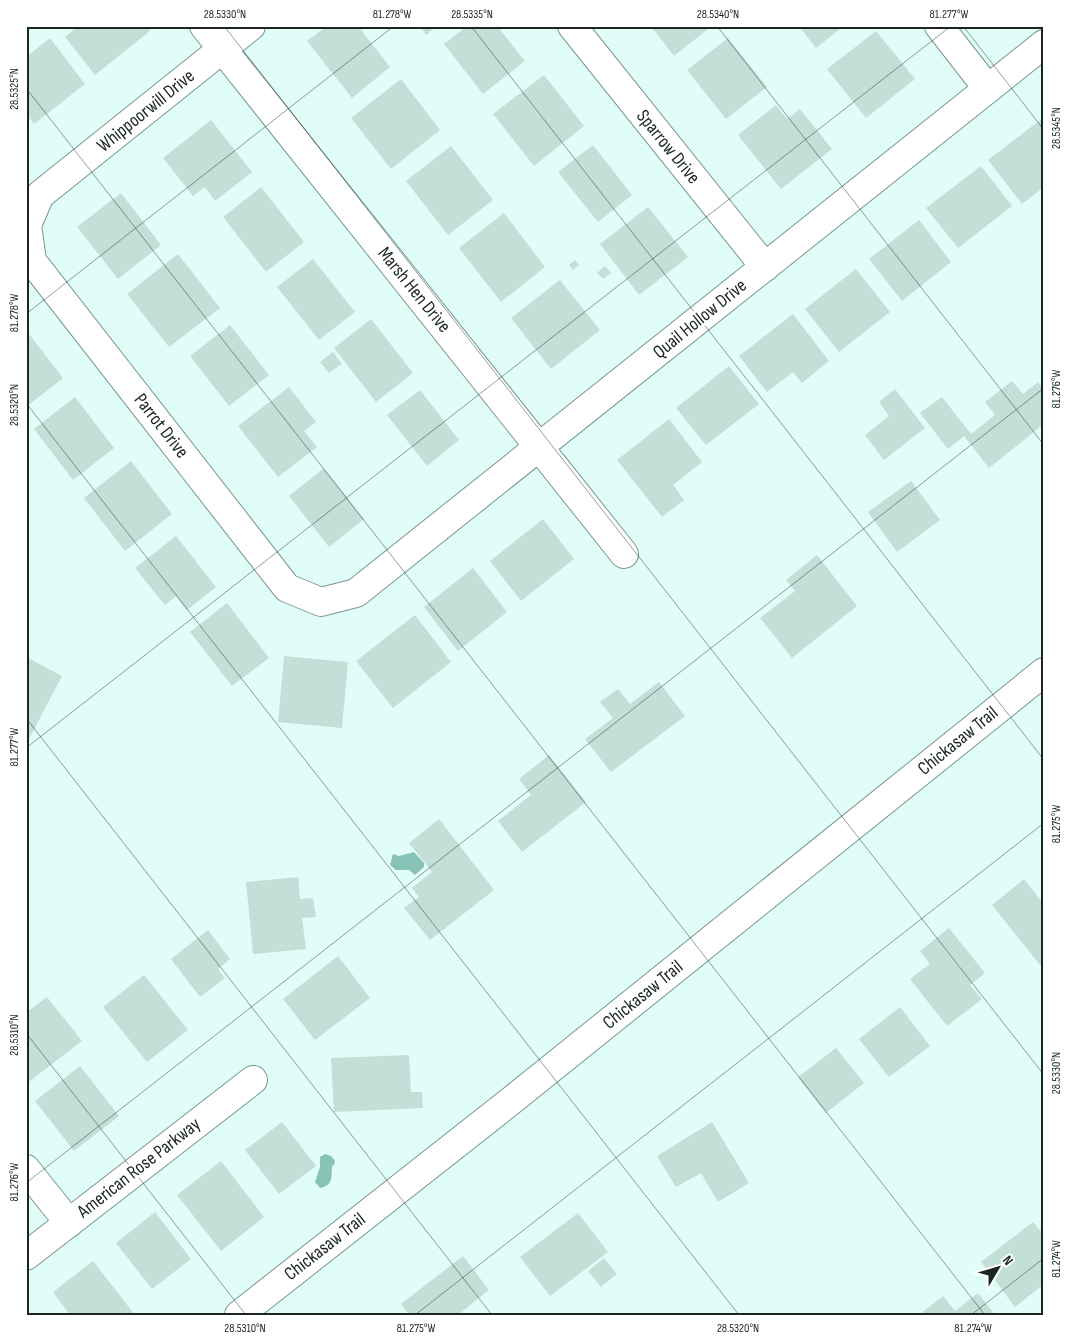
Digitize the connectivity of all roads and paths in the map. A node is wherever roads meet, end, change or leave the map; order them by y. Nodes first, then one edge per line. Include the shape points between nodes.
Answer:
1 (204, 26) edge
2 (251, 26) edge
3 (572, 26) edge
4 (939, 26) edge
5 (1044, 44) edge
6 (222, 49) junction
7 (988, 89) junction
8 (40, 195) joint
9 (765, 267) junction
10 (539, 447) junction
11 (624, 554) dead end
12 (356, 593) joint
13 (1044, 672) edge
14 (252, 1080) dead end
15 (26, 1169) edge
16 (69, 1223) junction
17 (26, 1256) edge
18 (239, 1315) edge

1 - 6 street, Marsh Hen Drive
2 - 6 street, Whippoorwill Drive
3 - 9 street, Sparrow Drive
4 - 7 street
5 - 7 street, Quail Hollow Drive
6 - 8 street, Whippoorwill Drive
6 - 10 street, Marsh Hen Drive
7 - 9 street, Quail Hollow Drive
8 - 12 street, Parrot Drive via 27,224 32,261 287,588 321,602
9 - 10 street, Quail Hollow Drive
10 - 11 street, Marsh Hen Drive
10 - 12 street, Quail Hollow Drive
13 - 18 street, Chickasaw Trail
14 - 16 street, American Rose Parkway
15 - 16 street
16 - 17 street, American Rose Parkway

